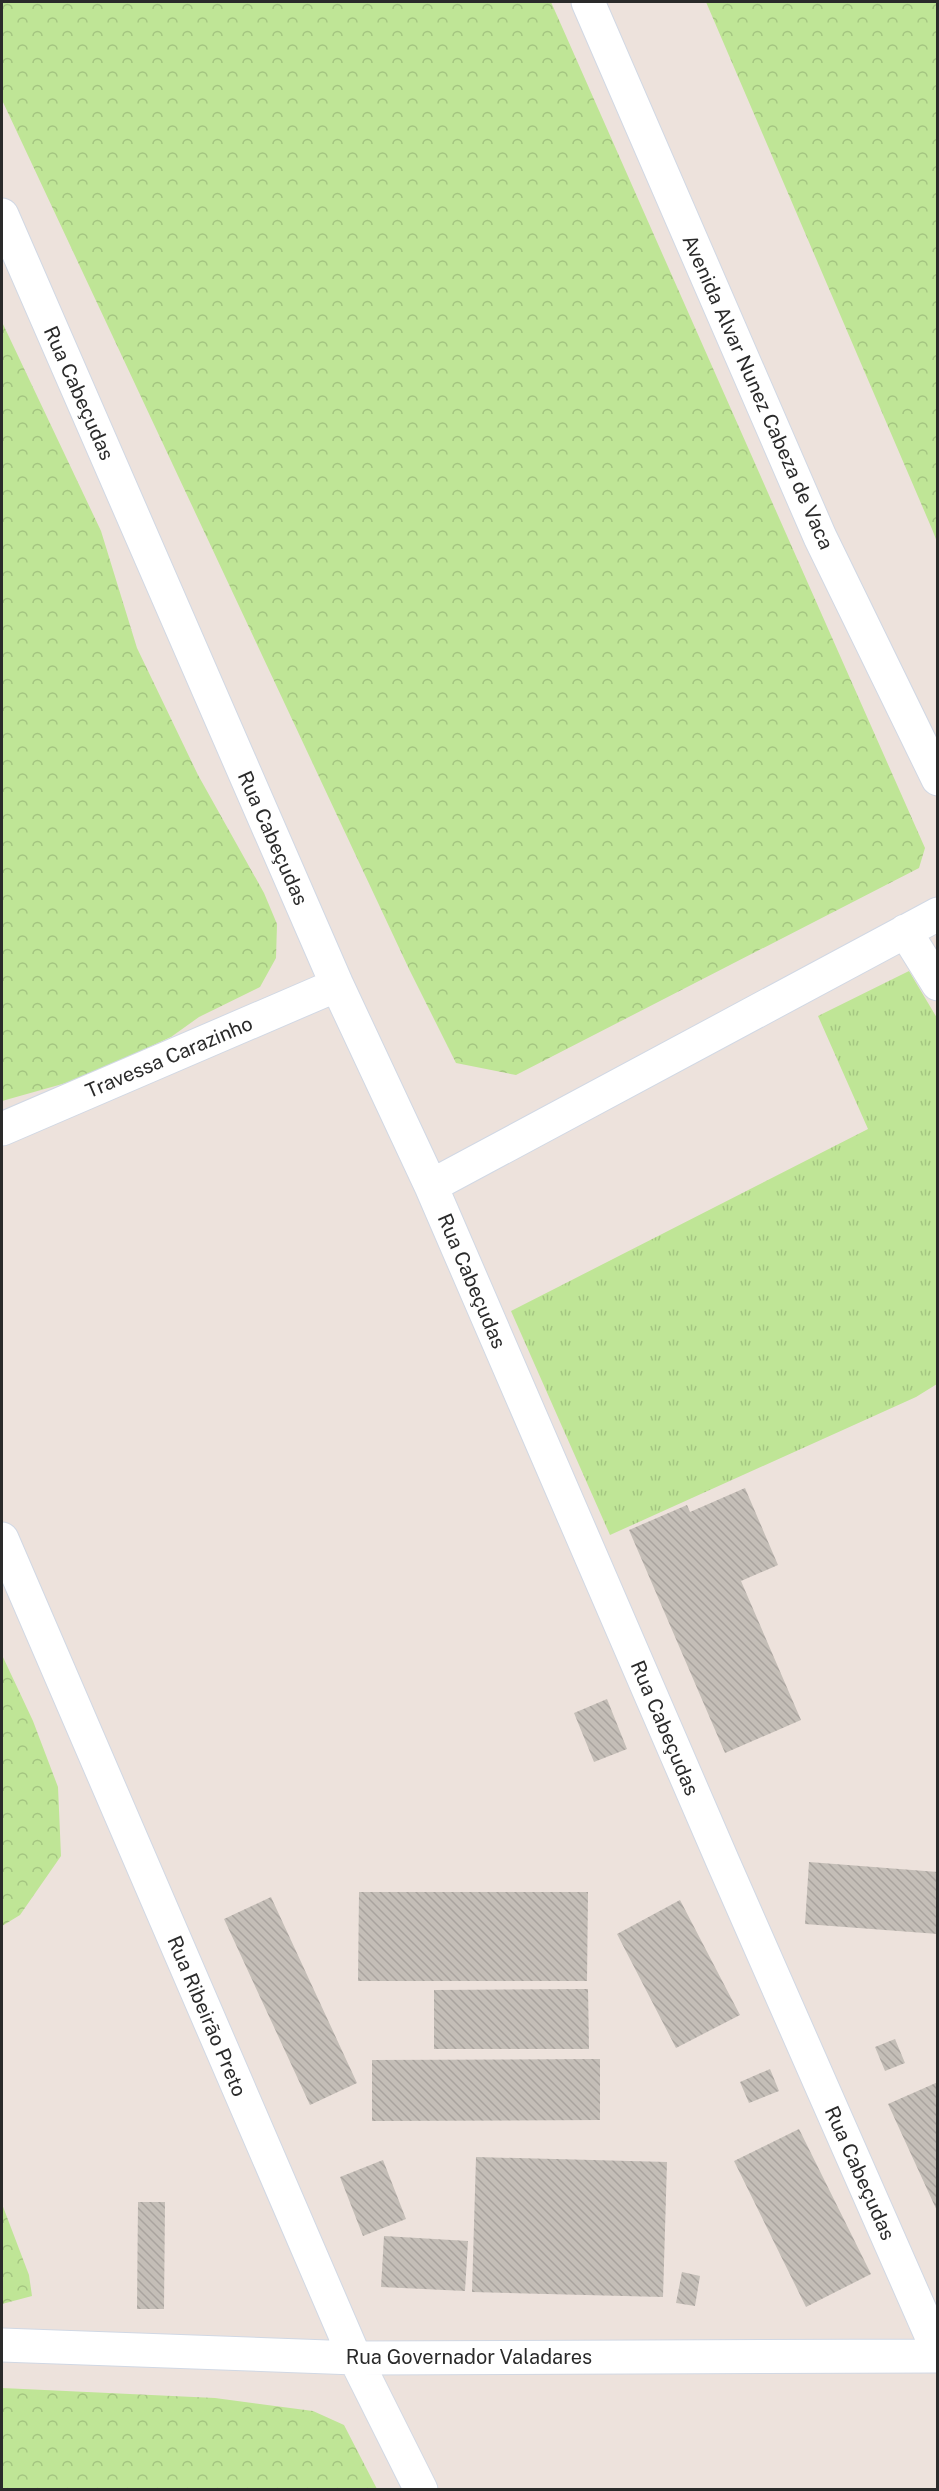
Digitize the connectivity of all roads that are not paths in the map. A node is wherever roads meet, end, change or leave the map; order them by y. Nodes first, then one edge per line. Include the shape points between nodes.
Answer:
1 (588, 2) edge
2 (2, 215) edge
3 (938, 779) edge
4 (938, 914) edge
5 (905, 931) junction
6 (938, 984) edge
7 (338, 985) junction
8 (2, 1129) edge
9 (431, 1186) junction
10 (2, 1539) edge
11 (2, 2345) edge
12 (938, 2351) edge
13 (938, 2356) edge
14 (355, 2358) junction
15 (421, 2490) edge

1 - 3 street, Avenida Alvar Nunez Cabeza de Vaca via 820,537
2 - 7 street, Rua Cabeçudas
4 - 5 street
5 - 6 street
5 - 9 street
7 - 8 street, Travessa Carazinho
7 - 9 street, Rua Cabeçudas
9 - 12 street, Rua Cabeçudas
10 - 14 street, Rua Ribeirão Preto
11 - 14 street, Rua Governador Valadares
13 - 14 street, Rua Governador Valadares
14 - 15 street, Rua Ribeirão Preto

